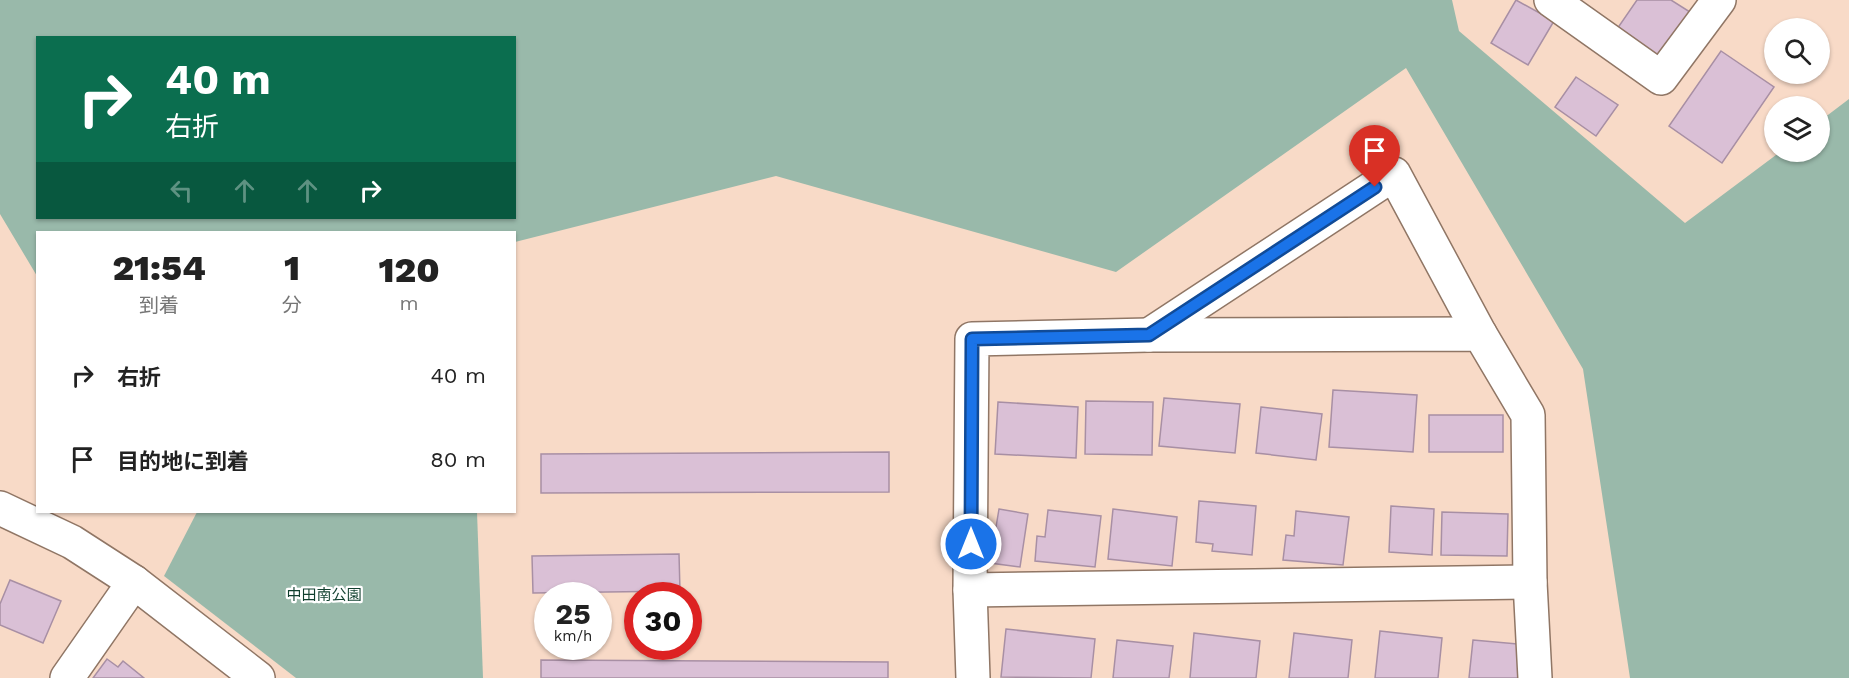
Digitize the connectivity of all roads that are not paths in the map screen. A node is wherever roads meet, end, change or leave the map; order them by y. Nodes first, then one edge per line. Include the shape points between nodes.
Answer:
1 (1551, 0) edge
2 (1719, 0) edge
3 (1480, 334) junction
4 (1149, 335) junction
5 (0, 508) edge
6 (134, 582) junction
7 (1530, 582) junction
8 (970, 590) junction
9 (67, 678) edge
10 (258, 678) edge
11 (973, 678) edge
12 (1535, 678) edge

1 - 2 street via 1660,78
3 - 4 street
3 - 4 street via 1394,174
3 - 7 street via 1528,415
4 - 8 street via 972,339
5 - 6 street via 72,542
6 - 9 street
6 - 10 street
7 - 8 street
7 - 12 street
8 - 11 street

